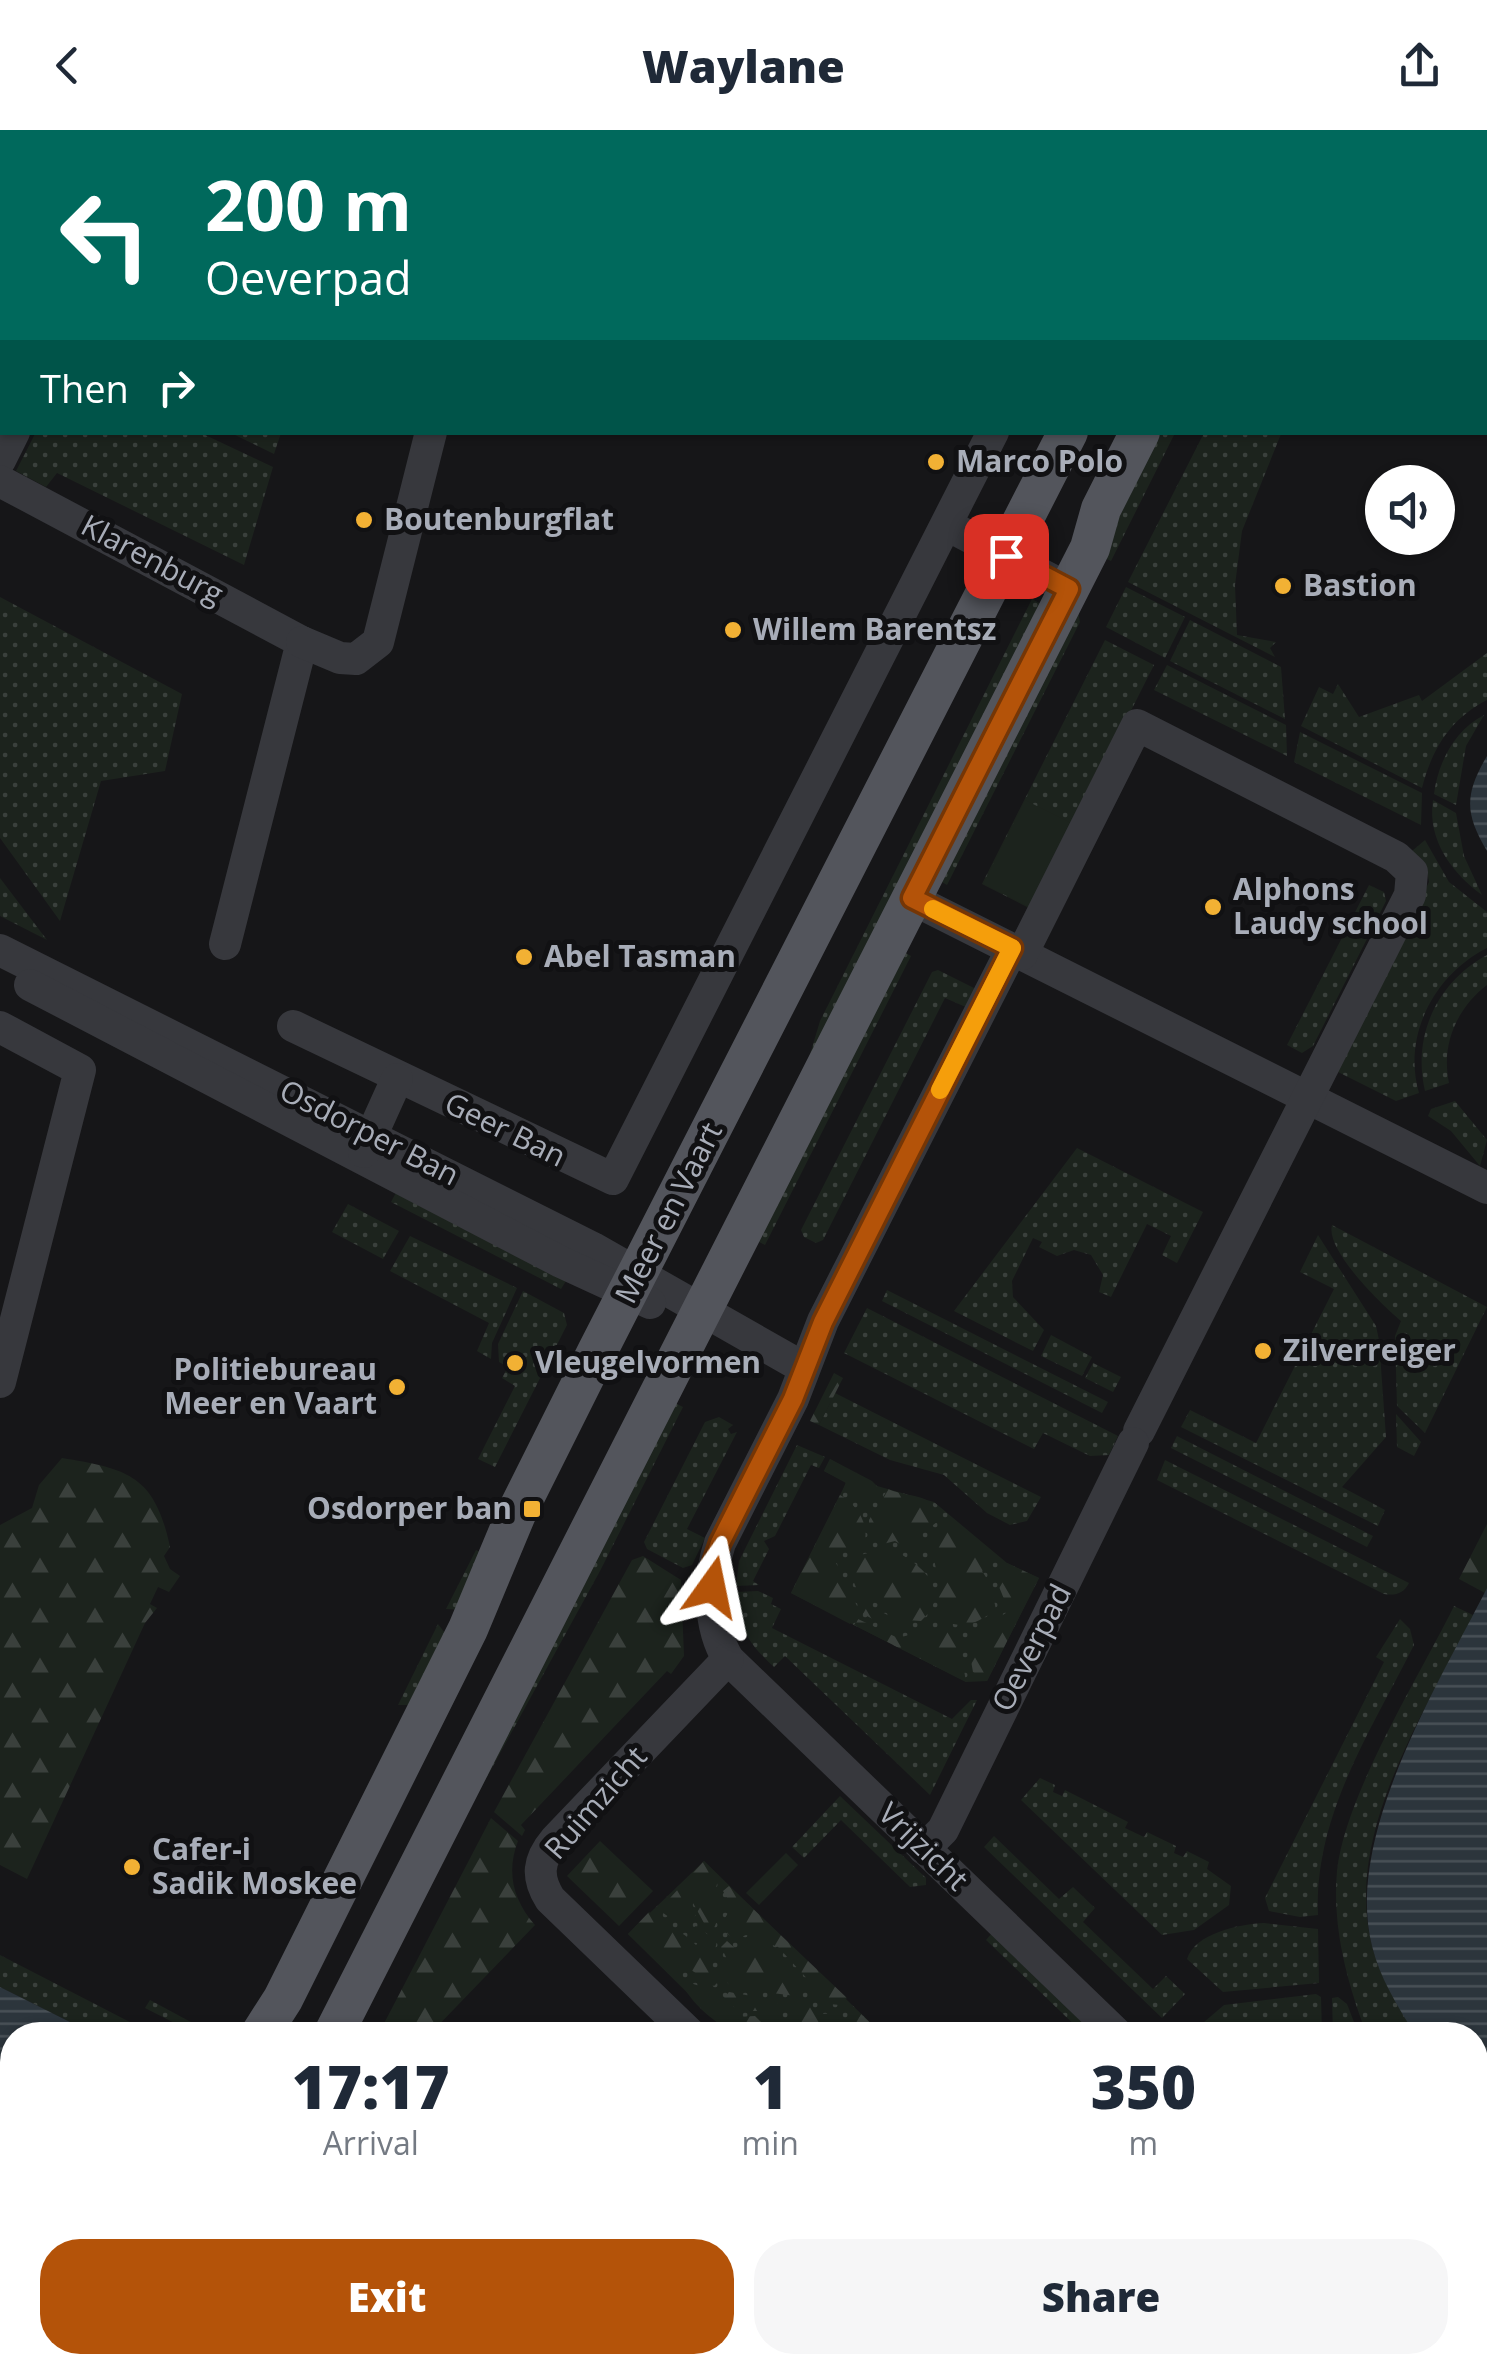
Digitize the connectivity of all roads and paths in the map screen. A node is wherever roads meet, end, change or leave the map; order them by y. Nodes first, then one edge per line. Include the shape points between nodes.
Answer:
1 (12, 435) edge
2 (430, 435) edge
3 (992, 435) edge
4 (1066, 435) edge
5 (1139, 435) edge
6 (0, 460) edge
7 (0, 481) edge
8 (947, 526) junction
9 (1006, 556) junction
10 (1069, 589) junction
11 (302, 642) junction
12 (912, 898) junction
13 (225, 944) dead end
14 (0, 950) edge
15 (1017, 951) junction
16 (0, 968) edge
17 (95, 1008) junction
18 (293, 1026) dead end
19 (0, 1027) edge
20 (80, 1070) junction
21 (398, 1079) junction
22 (1308, 1099) junction
23 (367, 1145) junction
24 (613, 1179) joint
25 (1487, 1188) edge
26 (633, 1284) junction
27 (703, 1313) junction
28 (804, 1368) junction
29 (0, 1382) edge
30 (728, 1660) junction
31 (924, 1849) junction
32 (268, 2022) edge
33 (340, 2022) edge
34 (678, 2022) edge
35 (1104, 2022) edge

1 - 6 street
2 - 11 street, Klarenburg via 378,642 356,659
3 - 8 street, Meer en Vaart
4 - 9 main road, Meer en Vaart
5 - 10 main road
7 - 11 street, Klarenburg
8 - 9 street
8 - 24 street, Meer en Vaart
9 - 10 street
9 - 26 main road, Meer en Vaart
10 - 12 main road
11 - 13 street
12 - 15 street
12 - 27 main road
14 - 17 street, Osdorper Ban
15 - 22 street
15 - 22 street, Oeverpad via 1137,725 1396,857 1412,872 1410,896
15 - 28 street
16 - 17 street, Osdorper Ban
17 - 20 street
17 - 23 street, Osdorper Ban
18 - 21 street, Geer Ban
19 - 20 street
20 - 29 street
21 - 23 street
21 - 24 street, Geer Ban
22 - 25 street
22 - 31 street, Oeverpad via 943,1830
23 - 26 street, Osdorper Ban
26 - 27 street, Osdorper Ban via 663,1308
26 - 32 main road, Meer en Vaart via 516,1514 473,1620
27 - 28 street
27 - 33 main road
28 - 30 street via 712,1566 715,1626
30 - 31 street, Vrijzicht
30 - 34 street, Ruimzicht via 542,1858 540,1876 550,1899
31 - 35 street, Vrijzicht

